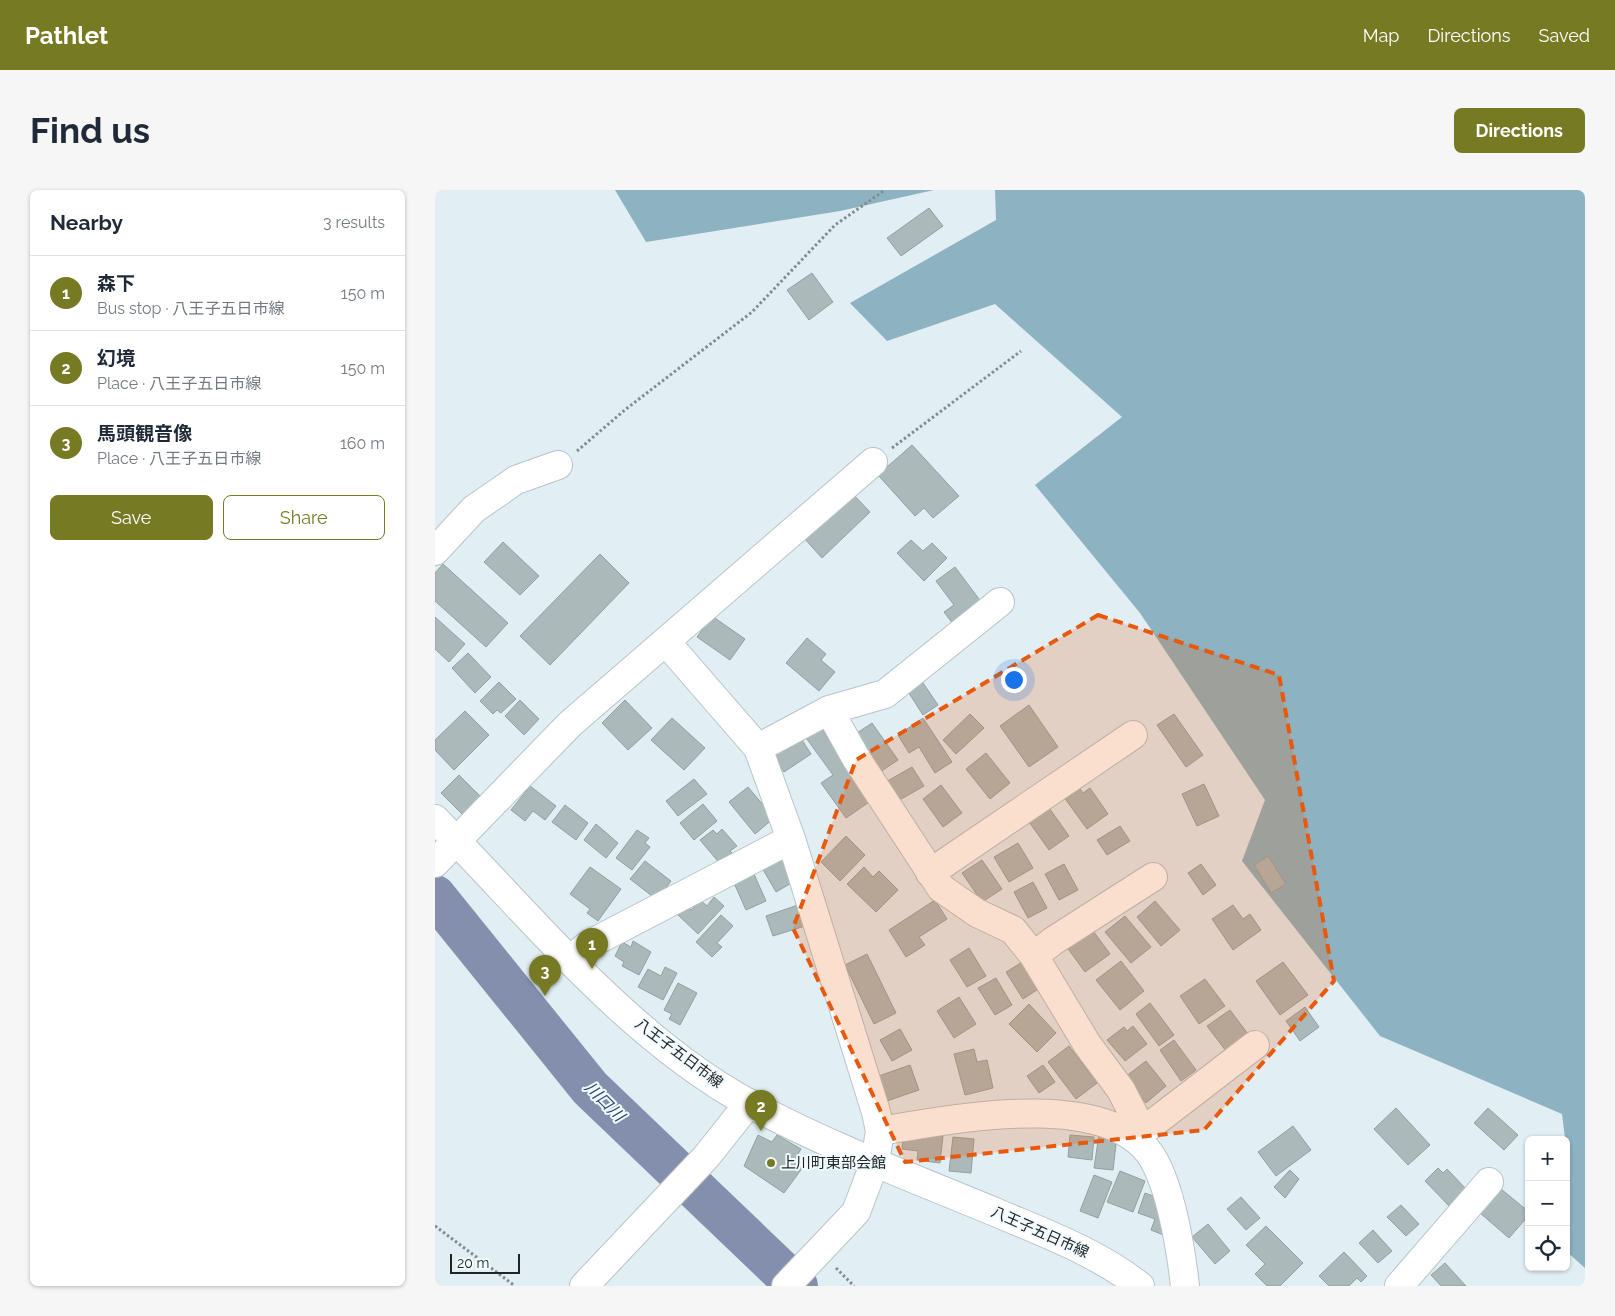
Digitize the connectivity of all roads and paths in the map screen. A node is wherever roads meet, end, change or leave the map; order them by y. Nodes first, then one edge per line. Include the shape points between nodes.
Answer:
1 (885, 190) edge
2 (1021, 351) dead end
3 (873, 462) joint
4 (558, 465) joint
5 (435, 551) edge
6 (1000, 602) dead end
7 (666, 642) junction
8 (829, 710) junction
9 (1133, 735) dead end
10 (758, 748) junction
11 (435, 819) edge
12 (791, 839) junction
13 (458, 842) junction
14 (437, 862) edge
15 (930, 873) junction
16 (1153, 877) dead end
17 (1034, 956) junction
18 (571, 959) junction
19 (1255, 1045) dead end
20 (749, 1103) junction
21 (880, 1131) junction
22 (1135, 1138) junction
23 (875, 1162) junction
24 (1489, 1182) dead end
25 (435, 1226) edge
26 (515, 1286) edge
27 (584, 1286) edge
28 (786, 1286) edge
29 (1140, 1286) edge
30 (1185, 1286) edge
31 (1399, 1286) edge

1 - 4 path via 835,225 752,312
2 - 3 path
3 - 7 street
4 - 5 street via 516,480 474,509
6 - 8 street via 885,694
7 - 10 street
7 - 13 street via 569,724
8 - 10 street
8 - 15 street
9 - 15 street
10 - 12 street
11 - 13 street, 八王子五日市線
12 - 18 street via 589,945
12 - 21 street
13 - 14 street
13 - 18 street, 八王子五日市線
15 - 17 street via 941,888 977,913 1013,930
16 - 17 street
17 - 22 street via 1087,1044 1121,1090 1136,1118
18 - 20 street, 八王子五日市線 via 635,1021 677,1056
19 - 22 street
20 - 23 street, 八王子五日市線
20 - 27 street via 705,1157
21 - 22 street via 984,1115 1034,1114 1092,1120
21 - 23 street
22 - 30 street via 1159,1171 1176,1224
23 - 28 street via 856,1212
23 - 29 street, 八王子五日市線 via 1065,1242 1115,1268
24 - 31 street
25 - 26 path

